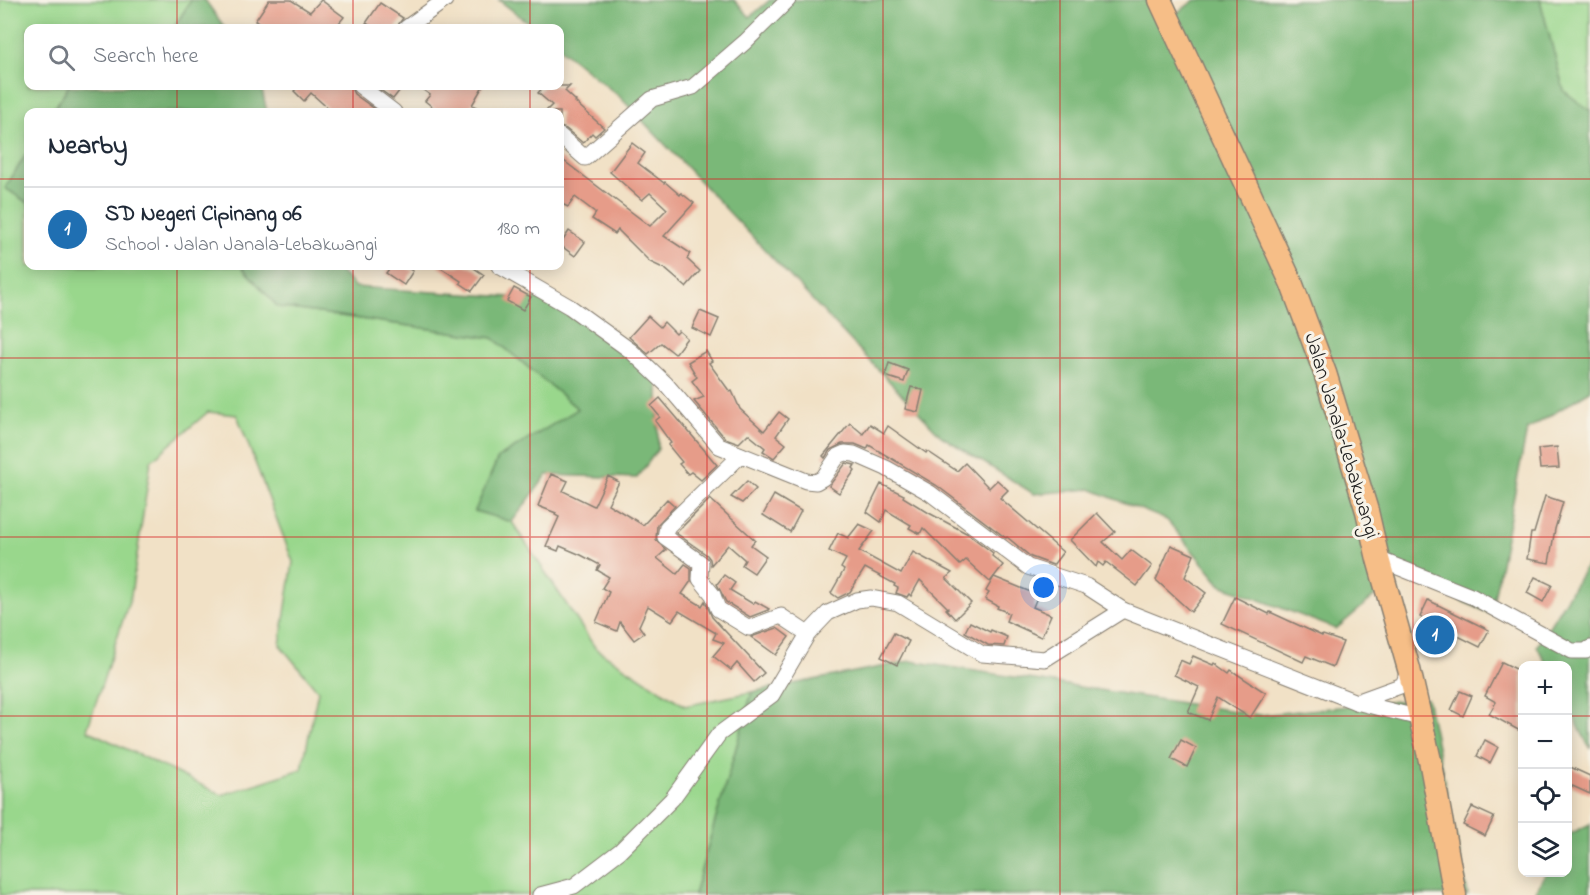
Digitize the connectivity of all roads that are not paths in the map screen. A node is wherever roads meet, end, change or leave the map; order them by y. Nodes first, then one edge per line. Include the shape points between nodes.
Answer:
1 (444, 0) edge
2 (788, 0) edge
3 (1160, 0) edge
4 (411, 24) edge
5 (365, 90) edge
6 (389, 108) edge
7 (564, 140) edge
8 (506, 270) edge
9 (741, 455) junction
10 (1378, 559) junction
11 (1123, 610) junction
12 (808, 634) junction
13 (1590, 648) edge
14 (1409, 669) junction
15 (1356, 702) junction
16 (1420, 718) junction
17 (540, 895) edge
18 (1455, 895) edge

1 - 4 street
2 - 7 street via 693,87 652,99 585,158
3 - 10 main road, Jalan Janala–Lebakwangi via 1291,282 1325,373
5 - 6 street
8 - 9 street via 570,307 631,351 666,384 719,446
9 - 11 street via 806,482 816,482 838,456 854,454 930,493 1028,567 1086,586
9 - 12 street via 667,527 665,537 701,563 700,579 718,609 749,628 781,616
10 - 13 street via 1473,597 1572,651
10 - 14 main road, Jalan Janala–Lebakwangi
11 - 12 street via 1046,659 982,654 898,603 872,598 828,613
11 - 15 street
12 - 17 street via 772,695 719,734 672,799 620,851 574,886
14 - 15 street via 1403,686
14 - 16 main road, Jalan Janala–Lebakwangi
15 - 16 street
16 - 18 main road, Jalan Janala–Lebakwangi

